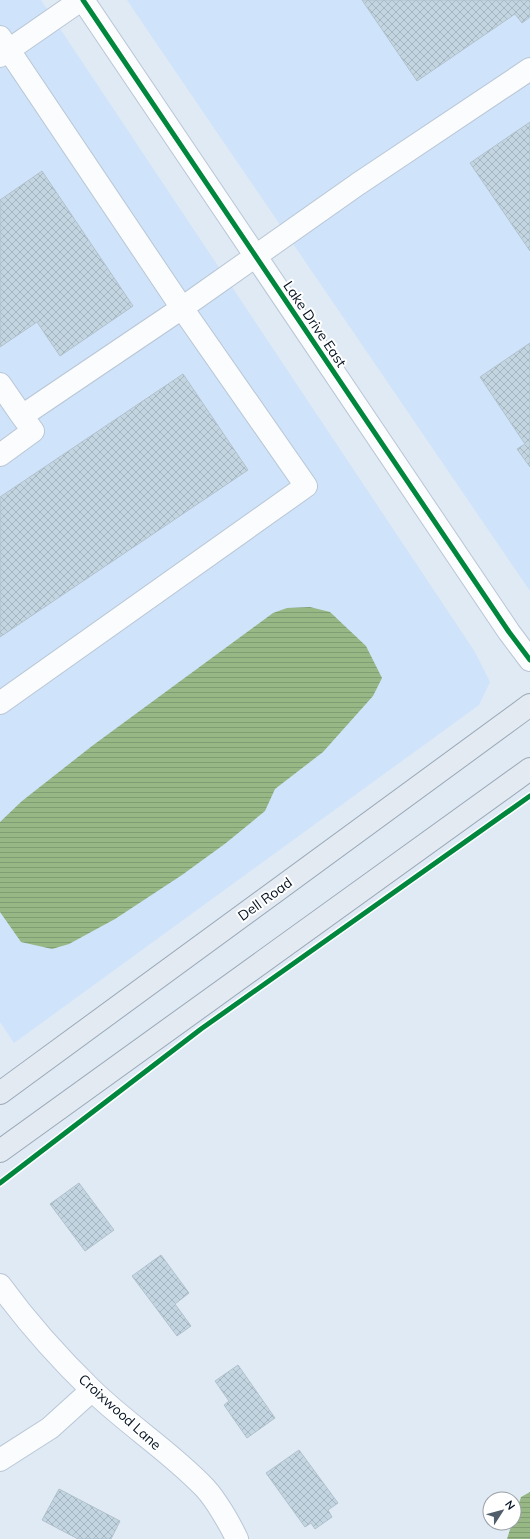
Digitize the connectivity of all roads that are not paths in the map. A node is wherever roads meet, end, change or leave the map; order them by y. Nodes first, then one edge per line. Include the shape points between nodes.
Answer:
1 (82, 0) edge
2 (3, 48) edge
3 (530, 69) edge
4 (256, 257) junction
5 (182, 308) junction
6 (0, 384) edge
7 (22, 416) junction
8 (0, 455) edge
9 (530, 660) edge
10 (0, 703) edge
11 (530, 705) edge
12 (530, 769) edge
13 (0, 1093) edge
14 (0, 1151) edge
15 (0, 1285) edge
16 (92, 1390) junction
17 (0, 1460) edge
18 (237, 1539) edge

1 - 2 street
1 - 4 street, Lake Drive East
2 - 5 street
3 - 4 street via 358,184
4 - 5 street
4 - 9 street, Lake Drive East
5 - 7 street
5 - 10 street via 306,486
6 - 7 street
7 - 8 street via 33,431
11 - 13 main road, Dell Road
12 - 14 main road
15 - 16 street, Croixwood Lane via 48,1343
16 - 17 street via 50,1428
16 - 18 street, Croixwood Lane via 206,1489 232,1527

